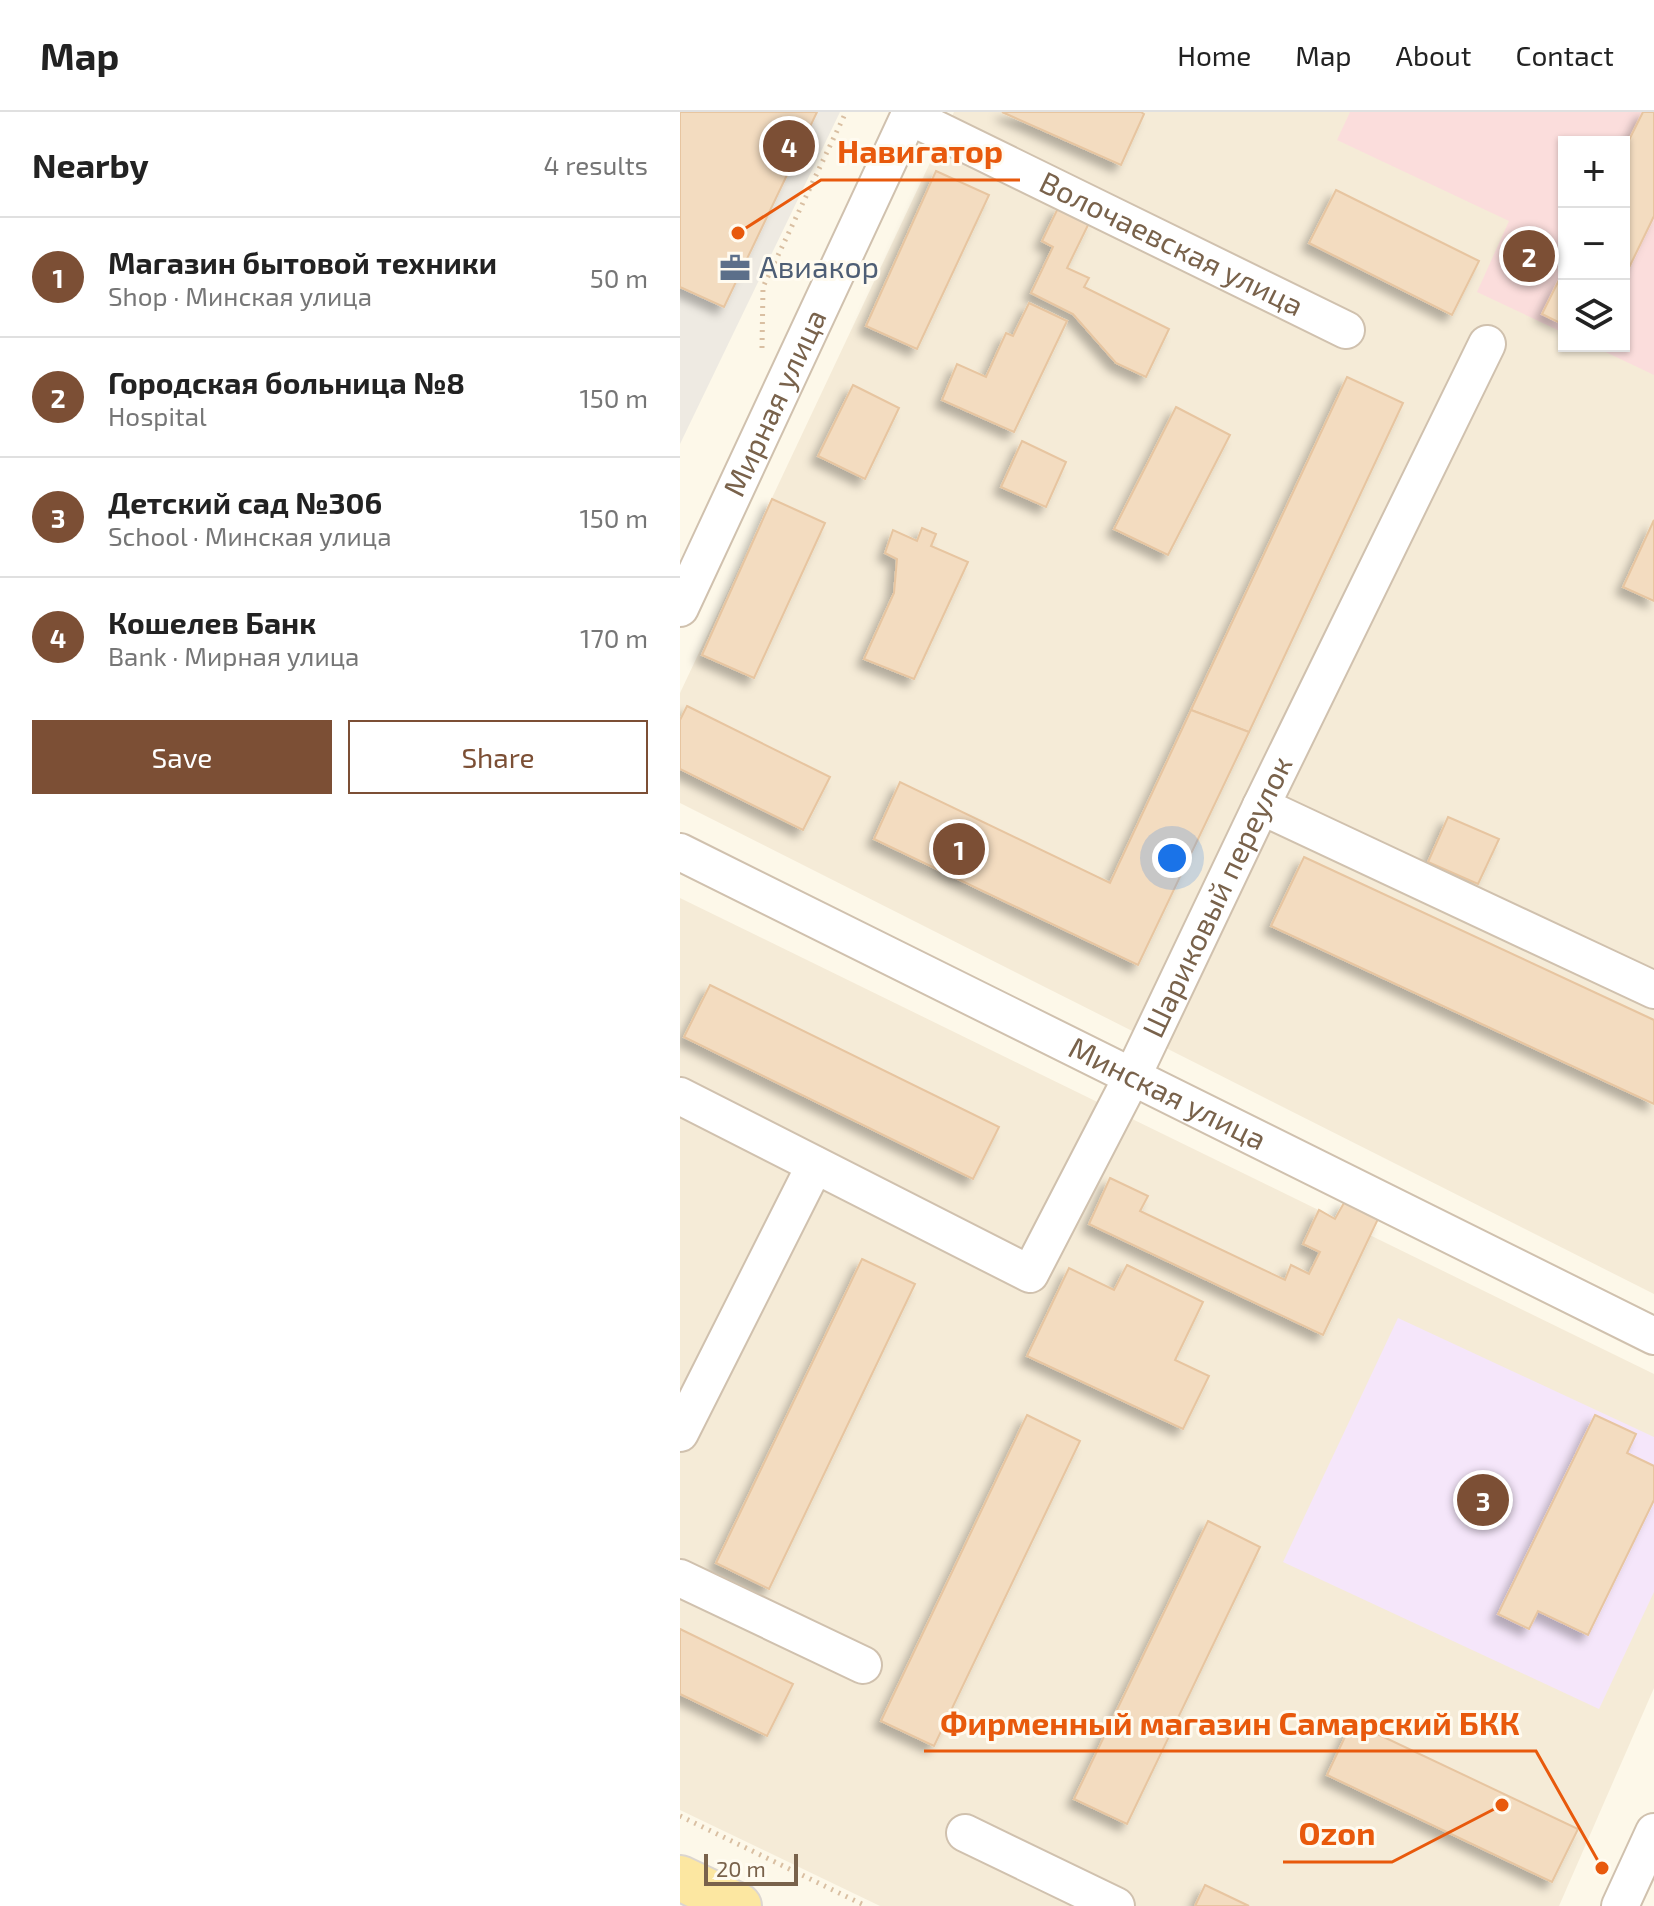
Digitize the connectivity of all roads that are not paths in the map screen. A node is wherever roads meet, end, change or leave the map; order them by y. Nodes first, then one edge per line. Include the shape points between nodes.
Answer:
1 (910, 114) edge
2 (1346, 330) dead end
3 (1487, 344) dead end
4 (680, 608) edge
5 (1261, 806) junction
6 (680, 852) edge
7 (1654, 990) edge
8 (1132, 1077) junction
9 (680, 1096) edge
10 (815, 1165) junction
11 (1654, 1336) edge
12 (680, 1433) edge
13 (680, 1578) edge
14 (863, 1665) dead end
15 (965, 1833) dead end
16 (1649, 1855) edge
17 (680, 1878) edge
18 (739, 1906) edge
19 (1116, 1906) edge
20 (1620, 1906) edge

1 - 2 street, Волочаевская улица
1 - 4 street, Мирная улица
3 - 5 street, Шариковый переулок
5 - 7 street
5 - 8 street, Шариковый переулок
6 - 8 street, Минская улица
8 - 10 street, Шариковый переулок via 1030,1274
8 - 11 street, Минская улица
9 - 10 street
10 - 12 street
13 - 14 street
15 - 19 street
16 - 20 street
17 - 18 main road

